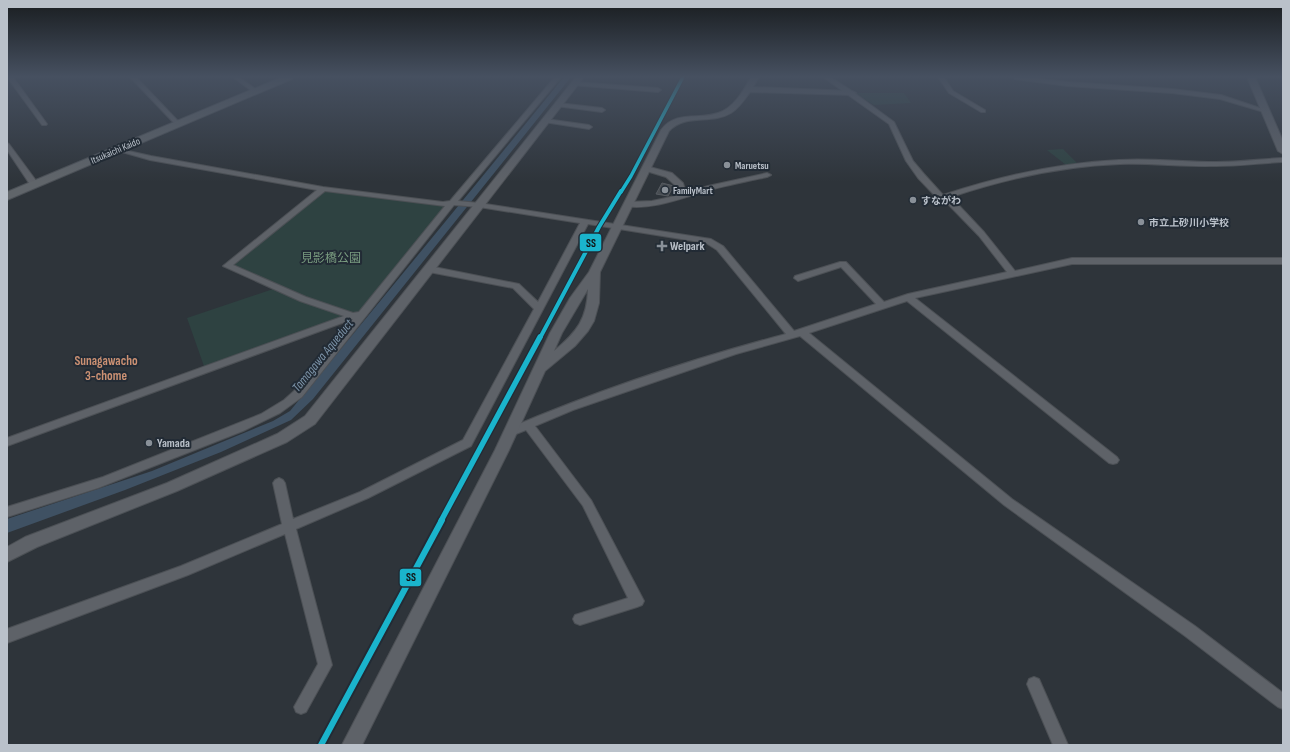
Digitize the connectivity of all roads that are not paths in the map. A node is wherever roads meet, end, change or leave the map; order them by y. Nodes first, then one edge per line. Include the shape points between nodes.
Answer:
1 (35, 112) edge
2 (166, 112) edge
3 (205, 112) edge
4 (529, 112) edge
5 (553, 112) edge
6 (727, 112) edge
7 (877, 112) edge
8 (1266, 112) edge
9 (546, 121) junction
10 (179, 123) junction
11 (44, 124) dead end
12 (589, 126) dead end
13 (7, 145) edge
14 (117, 149) junction
15 (1283, 151) edge
16 (1283, 160) edge
17 (646, 168) junction
18 (767, 175) dead end
19 (34, 184) junction
20 (323, 189) junction
21 (7, 196) edge
22 (684, 196) junction
23 (946, 197) junction
24 (455, 203) junction
25 (628, 204) junction
26 (477, 206) junction
27 (585, 222) junction
28 (616, 227) junction
29 (1283, 261) edge
30 (429, 269) junction
31 (594, 272) junction
32 (1012, 274) junction
33 (798, 278) dead end
34 (908, 297) junction
35 (882, 305) junction
36 (539, 308) junction
37 (358, 316) junction
38 (796, 333) junction
39 (542, 368) junction
40 (527, 424) junction
41 (511, 432) junction
42 (7, 442) edge
43 (1113, 460) dead end
44 (280, 483) dead end
45 (7, 512) edge
46 (289, 527) junction
47 (7, 555) edge
48 (580, 619) dead end
49 (7, 636) edge
50 (1034, 684) dead end
51 (1283, 702) edge
52 (301, 707) dead end
53 (352, 745) edge
54 (1061, 745) edge

1 - 11 street
2 - 10 street
3 - 10 main road, Itsukaichi Kaido
4 - 24 street
5 - 9 street
6 - 17 street via 713,117 685,119 669,125
7 - 23 street via 892,123 910,161 921,176 942,198
8 - 15 street
9 - 12 street
9 - 26 street
10 - 14 main road, Itsukaichi Kaido
13 - 19 street
14 - 19 main road, Itsukaichi Kaido
14 - 20 street via 150,158
16 - 23 street via 1218,164 1120,162 1082,165 980,185
17 - 22 street via 669,175 680,185
17 - 25 street
18 - 22 street
19 - 21 main road, Itsukaichi Kaido
20 - 24 street via 443,204
20 - 37 street via 227,266 303,299
22 - 25 street via 652,203
23 - 32 street via 990,242
24 - 26 street
24 - 37 street
25 - 28 street
26 - 27 street
26 - 30 street
27 - 28 street
27 - 36 street
28 - 31 street
28 - 38 street via 715,244
29 - 32 street via 1072,261
30 - 36 street via 516,286
30 - 47 street via 310,420 282,438 172,488 31,542
31 - 39 street via 560,327 544,358
31 - 39 street via 591,313 586,324
32 - 34 street
33 - 35 street via 843,264
34 - 35 street
34 - 43 street
35 - 38 street
36 - 46 street via 467,443 364,494
37 - 42 street
37 - 45 street via 298,394 280,408 251,423 94,485
38 - 40 street via 711,358
38 - 51 street via 1014,506 1190,631
39 - 41 street
40 - 41 street
40 - 48 street via 587,503 637,601
41 - 53 street
44 - 46 street
46 - 49 street via 184,571
46 - 52 street via 325,665
50 - 54 street

